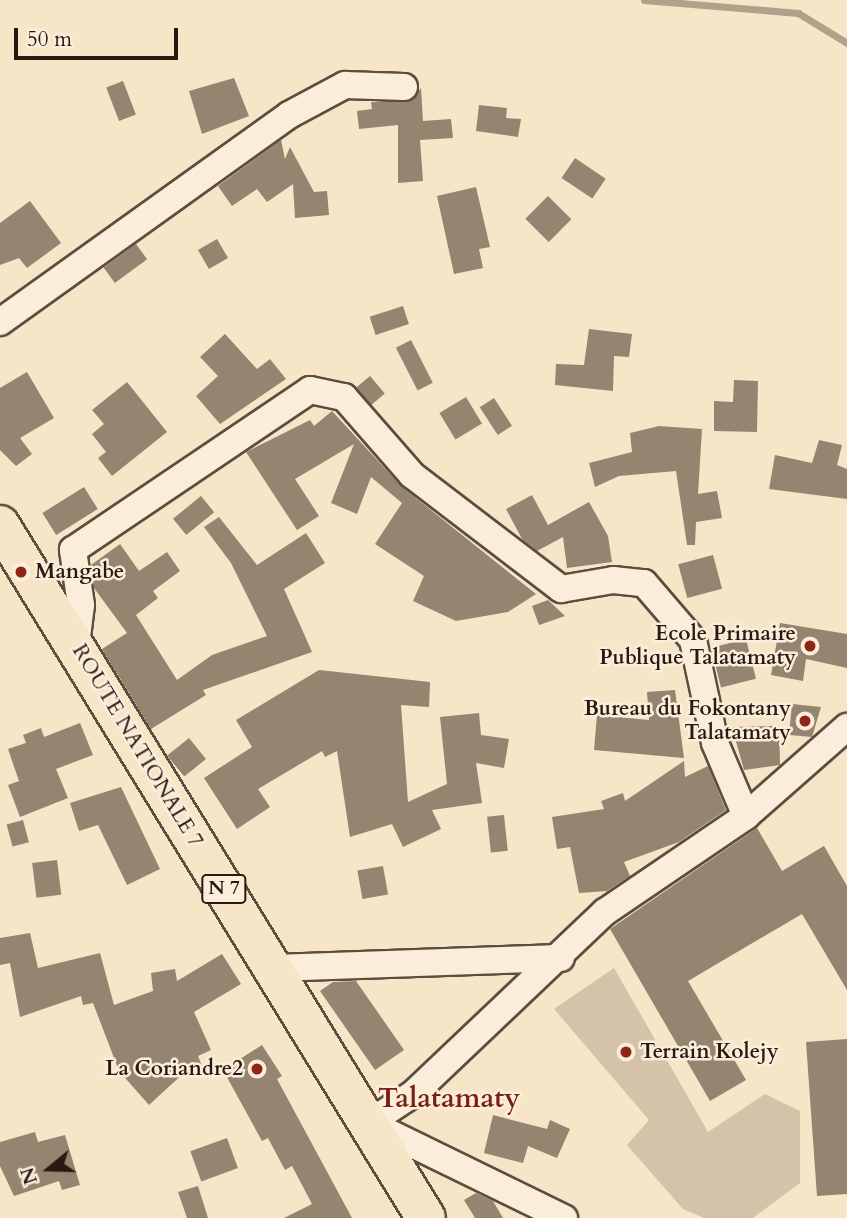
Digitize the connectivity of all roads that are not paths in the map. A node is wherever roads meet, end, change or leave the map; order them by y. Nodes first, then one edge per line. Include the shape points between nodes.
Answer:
1 (404, 87) dead end
2 (0, 322) edge
3 (0, 525) edge
4 (76, 645) junction
5 (847, 727) edge
6 (746, 816) junction
7 (561, 958) junction
8 (273, 968) junction
9 (369, 1123) junction
10 (426, 1218) edge
11 (564, 1218) edge

1 - 2 street via 345,85 289,115
3 - 4 main road, ROUTE NATIONALE 7 / N 7
4 - 6 street via 81,605 73,550 310,390 344,397 412,475 561,589 613,580 644,583 693,640 715,743
4 - 8 main road, ROUTE NATIONALE 7 / N 7
5 - 6 street
6 - 7 street via 605,912
7 - 8 street
7 - 9 street via 533,978 413,1094
8 - 9 main road, ROUTE NATIONALE 7 / N 7
9 - 10 main road, ROUTE NATIONALE 7 / N 7
9 - 11 street

